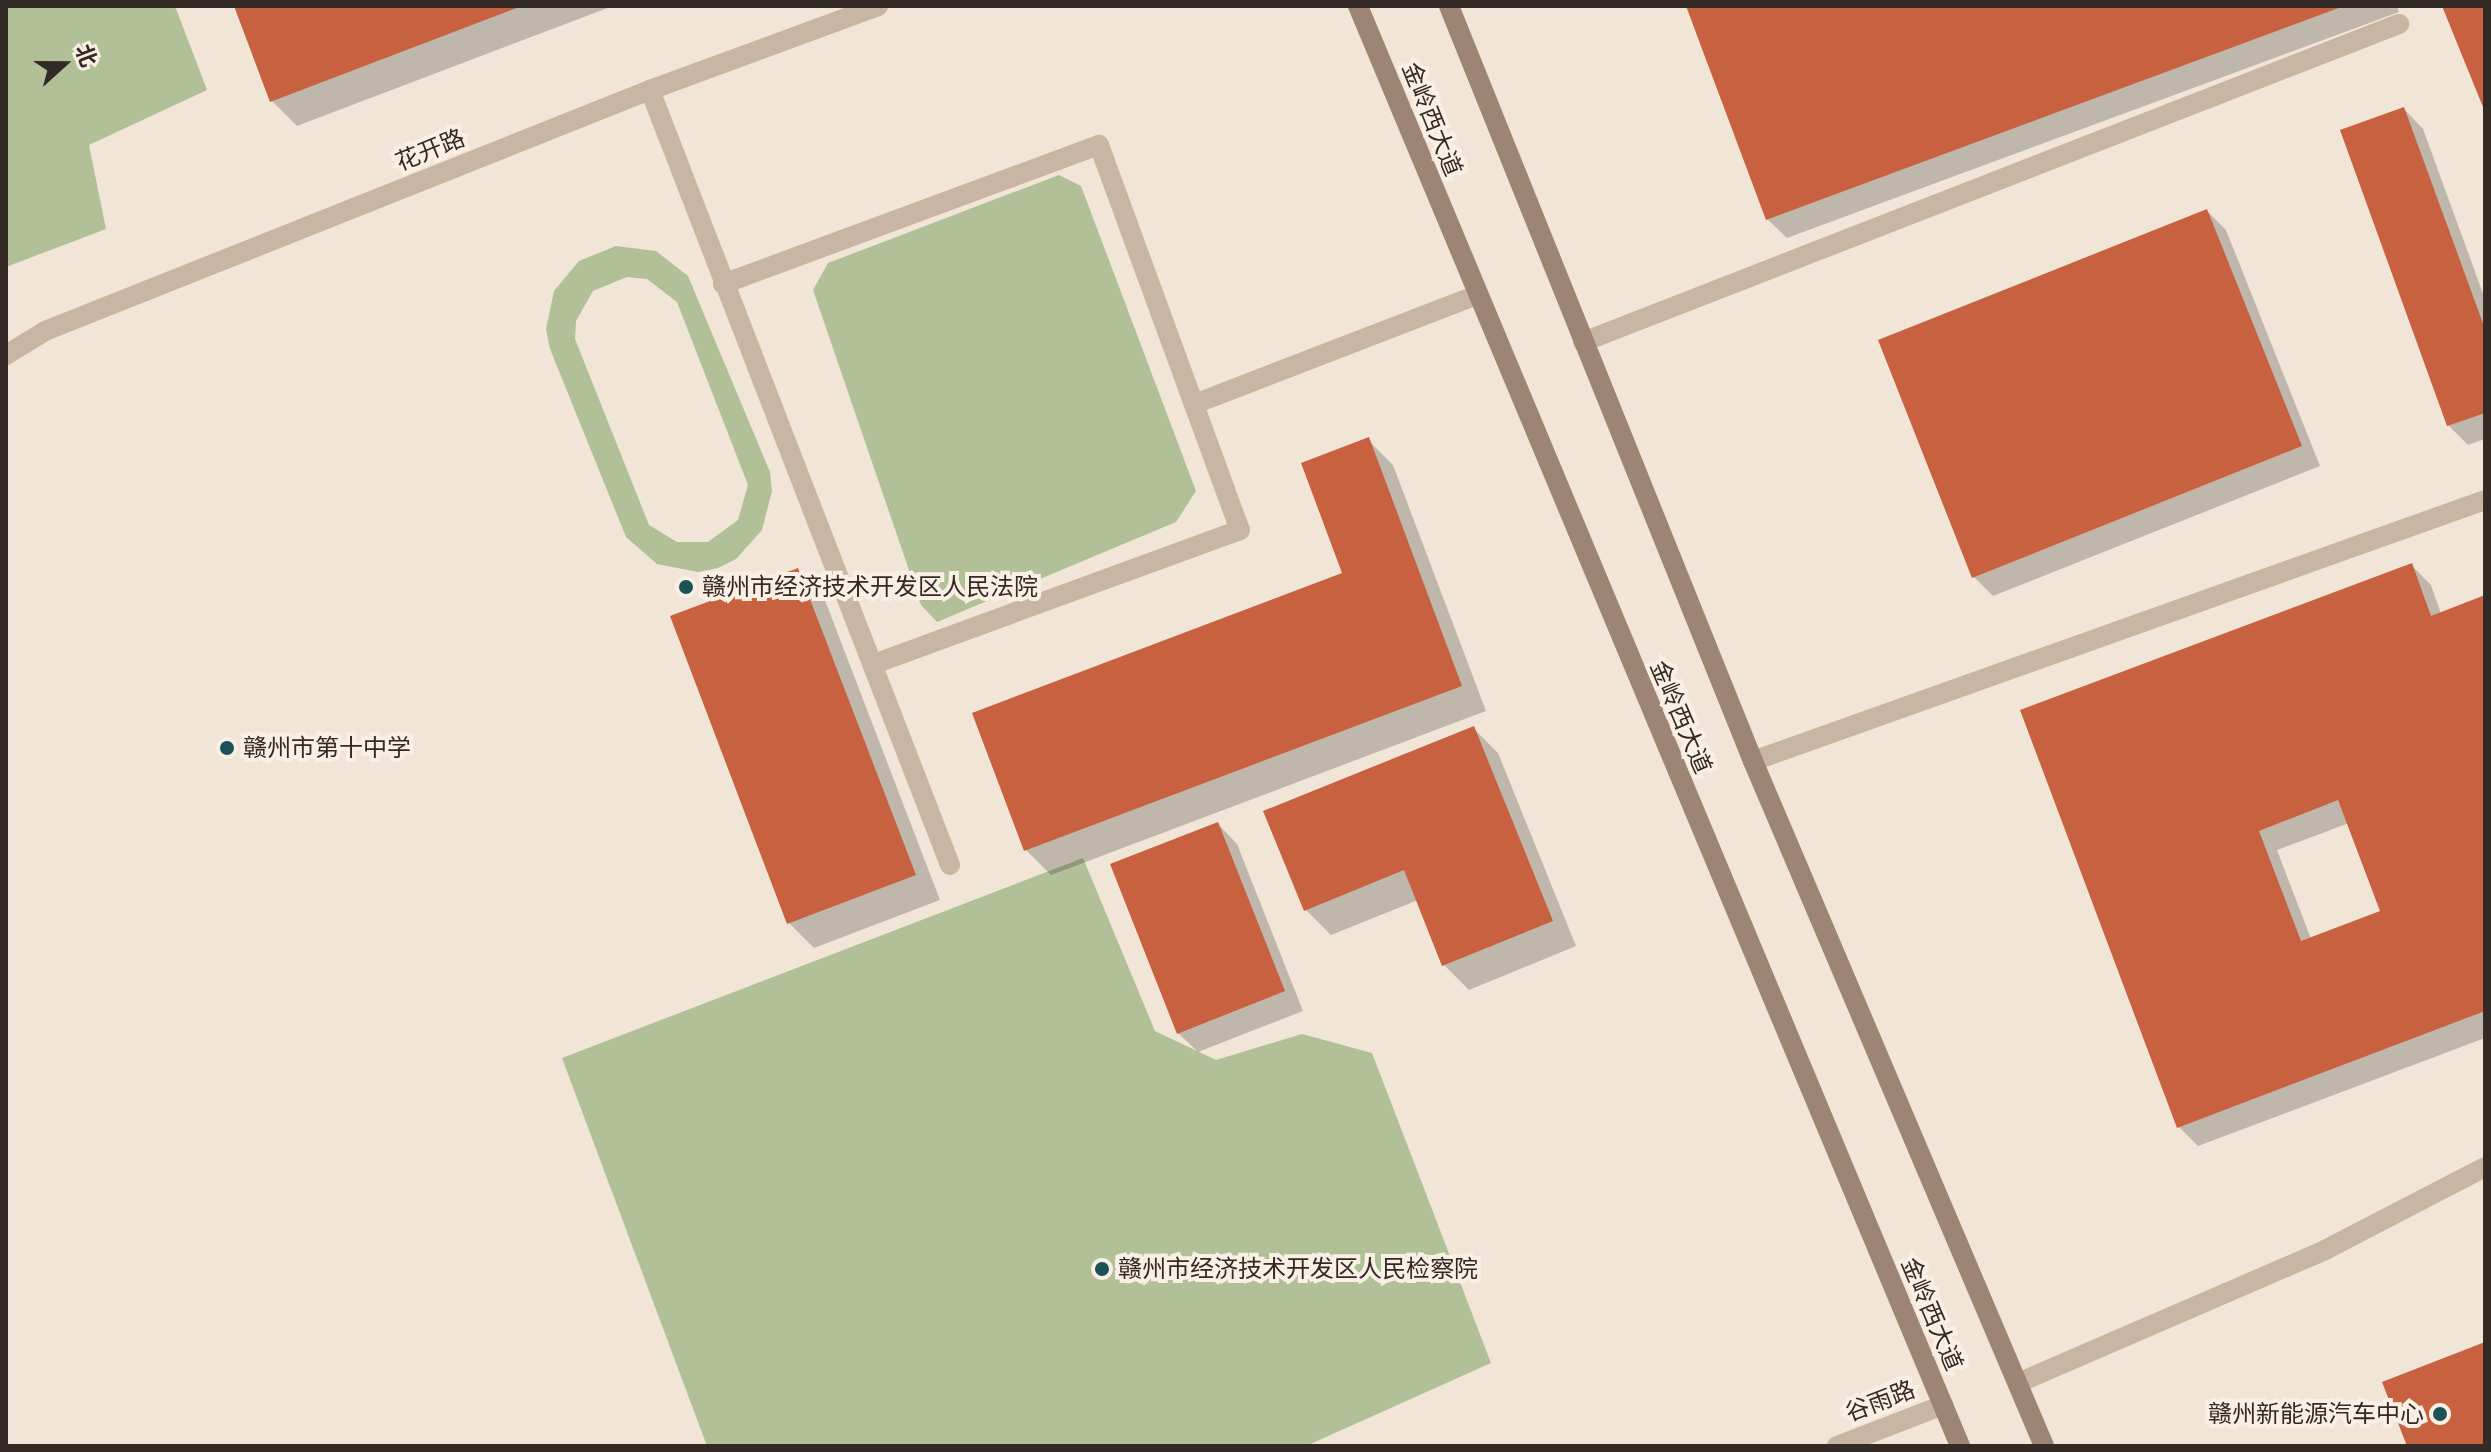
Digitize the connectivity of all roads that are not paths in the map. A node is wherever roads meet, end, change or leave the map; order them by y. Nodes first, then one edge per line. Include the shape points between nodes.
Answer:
1 (878, 6) edge
2 (1358, 6) edge
3 (1449, 6) edge
4 (2399, 24) dead end
5 (650, 90) junction
6 (723, 284) junction
7 (1475, 296) junction
8 (1583, 342) junction
9 (6, 355) edge
10 (1197, 403) junction
11 (2485, 500) edge
12 (873, 664) junction
13 (1753, 761) junction
14 (950, 865) dead end
15 (2485, 1167) edge
16 (2018, 1383) junction
17 (1943, 1405) junction
18 (1837, 1446) edge
19 (1960, 1446) edge
20 (2044, 1446) edge

1 - 5 street, 花开路
2 - 7 main road, 金岭西大道
3 - 8 main road, 金岭西大道
4 - 8 street
5 - 6 street
5 - 9 street, 花开路 via 45,331
6 - 10 street via 1099,145
6 - 12 street
7 - 10 street
7 - 17 main road, 金岭西大道
8 - 13 main road, 金岭西大道
10 - 12 street via 1240,530
11 - 13 street
12 - 14 street
13 - 16 main road, 金岭西大道
15 - 16 street via 2325,1250
16 - 20 main road, 金岭西大道
17 - 18 street, 谷雨路
17 - 19 main road, 金岭西大道

